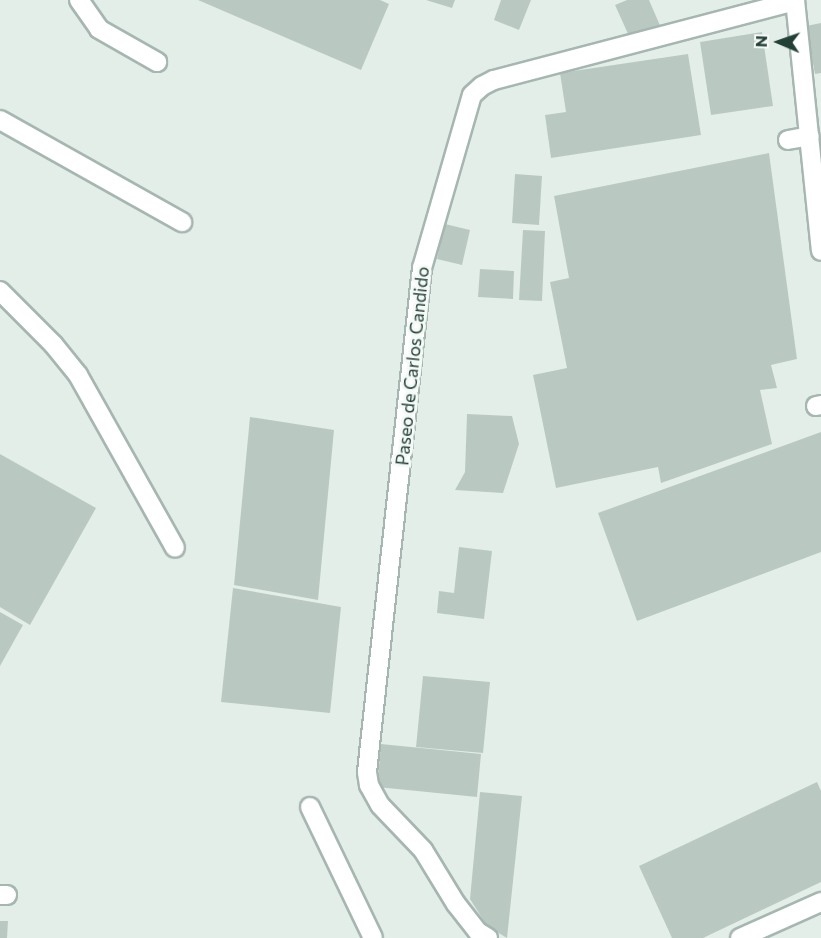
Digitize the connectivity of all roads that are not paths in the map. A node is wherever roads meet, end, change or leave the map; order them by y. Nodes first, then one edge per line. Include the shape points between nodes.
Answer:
1 (79, 0) edge
2 (795, 1) edge
3 (157, 62) dead end
4 (813, 91) edge
5 (0, 120) edge
6 (810, 136) junction
7 (788, 140) dead end
8 (182, 222) dead end
9 (821, 251) edge
10 (0, 291) edge
11 (175, 548) dead end
12 (310, 807) dead end
13 (821, 902) edge
14 (373, 938) edge
15 (488, 938) edge
16 (740, 938) edge

1 - 3 street via 99,29
2 - 4 street
2 - 15 street, Paseo de Carlos Candido via 494,80 472,95 422,268 367,772 380,805 423,850 456,904 478,932
4 - 6 street
5 - 8 street
6 - 7 street
6 - 9 street
10 - 11 street via 78,375
12 - 14 street
13 - 16 street

